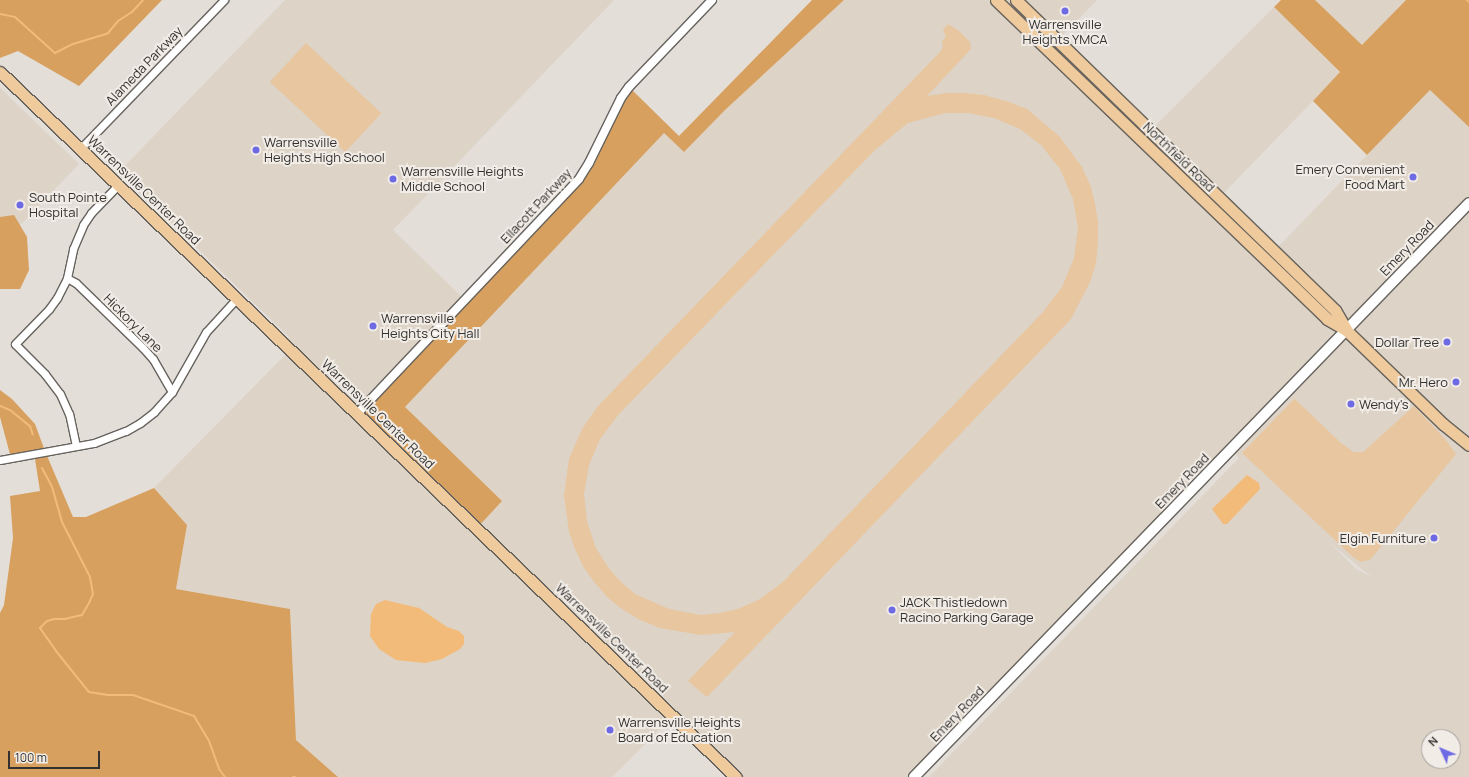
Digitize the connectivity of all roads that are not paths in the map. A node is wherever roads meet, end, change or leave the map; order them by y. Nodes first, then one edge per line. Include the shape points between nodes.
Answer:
1 (224, 0) edge
2 (712, 0) edge
3 (996, 0) edge
4 (1016, 0) edge
5 (1062, 44) junction
6 (1053, 54) junction
7 (0, 72) edge
8 (1109, 90) junction
9 (1100, 99) junction
10 (81, 148) junction
11 (1189, 167) junction
12 (1180, 177) junction
13 (118, 184) junction
14 (1469, 203) edge
15 (1274, 250) junction
16 (1266, 260) junction
17 (67, 278) junction
18 (237, 298) junction
19 (1346, 330) junction
20 (172, 392) junction
21 (357, 414) junction
22 (1469, 445) edge
23 (76, 446) junction
24 (0, 460) edge
25 (736, 777) edge
26 (914, 777) edge

1 - 10 street, Alameda Parkway
2 - 21 street, Ellacott Parkway via 629,87 578,179
3 - 6 main road, Northfield Road
4 - 5 main road, Northfield Road
5 - 6 main road
5 - 8 main road, Northfield Road
6 - 9 main road, Northfield Road
7 - 10 main road, Warrensville Center Road
8 - 9 main road
8 - 11 main road, Northfield Road
9 - 12 main road, Northfield Road
10 - 13 main road, Warrensville Center Road
11 - 12 main road
11 - 15 main road, Northfield Road
12 - 16 main road, Northfield Road
13 - 17 street via 83,225 73,249
13 - 18 main road, Warrensville Center Road
14 - 19 main road, Emery Road
15 - 16 main road
15 - 19 main road, Northfield Road via 1335,310
16 - 19 main road, Northfield Road via 1327,319
17 - 20 street, Hickory Lane via 143,348 153,359
17 - 23 street via 49,309 15,344 45,374 60,394 69,414
18 - 20 street via 206,332
18 - 21 main road, Warrensville Center Road
19 - 22 main road, Northfield Road via 1443,424
19 - 26 main road, Emery Road
20 - 23 street via 154,412 126,431
21 - 25 main road, Warrensville Center Road
23 - 24 street

